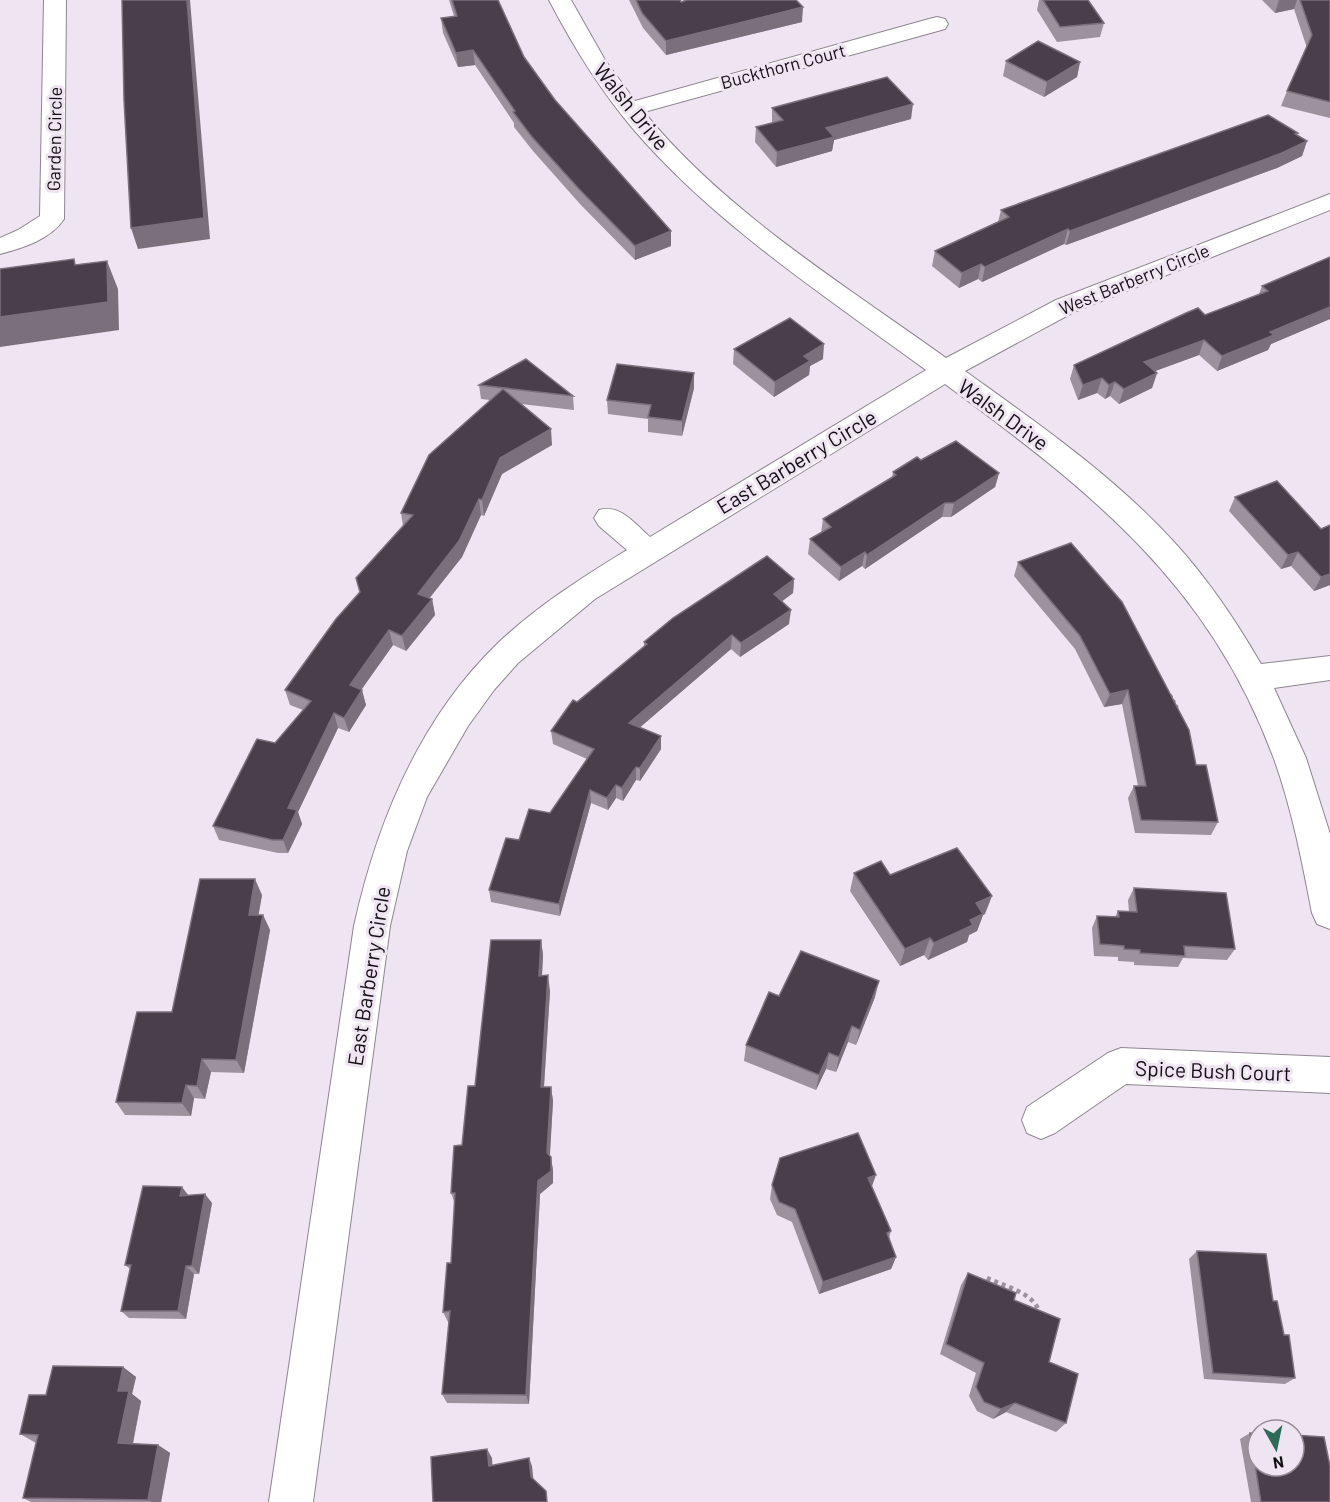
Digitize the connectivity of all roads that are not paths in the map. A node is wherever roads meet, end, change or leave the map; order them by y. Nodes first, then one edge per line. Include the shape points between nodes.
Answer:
1 (55, 0) edge
2 (560, 0) edge
3 (937, 24) dead end
4 (630, 109) junction
5 (1330, 201) edge
6 (0, 246) edge
7 (945, 372) junction
8 (609, 518) dead end
9 (647, 552) junction
10 (1330, 668) edge
11 (1253, 678) junction
12 (1330, 913) edge
13 (1330, 1075) edge
14 (1041, 1120) dead end
15 (291, 1502) edge

1 - 6 street, Garden Circle via 52,219 35,233
2 - 4 street, Walsh Drive via 591,56
3 - 4 street, Buckthorn Court
4 - 7 street, Walsh Drive via 691,176 766,241
5 - 7 street, West Barberry Circle via 1065,306
7 - 9 street, East Barberry Circle
7 - 11 street, Walsh Drive via 1076,467 1137,524 1182,571
8 - 9 street
9 - 15 street, East Barberry Circle via 584,591 498,664 437,750 402,816 387,861 367,965
10 - 11 street
11 - 12 street, Walsh Drive via 1299,786
13 - 14 street, Spice Bush Court via 1121,1066

